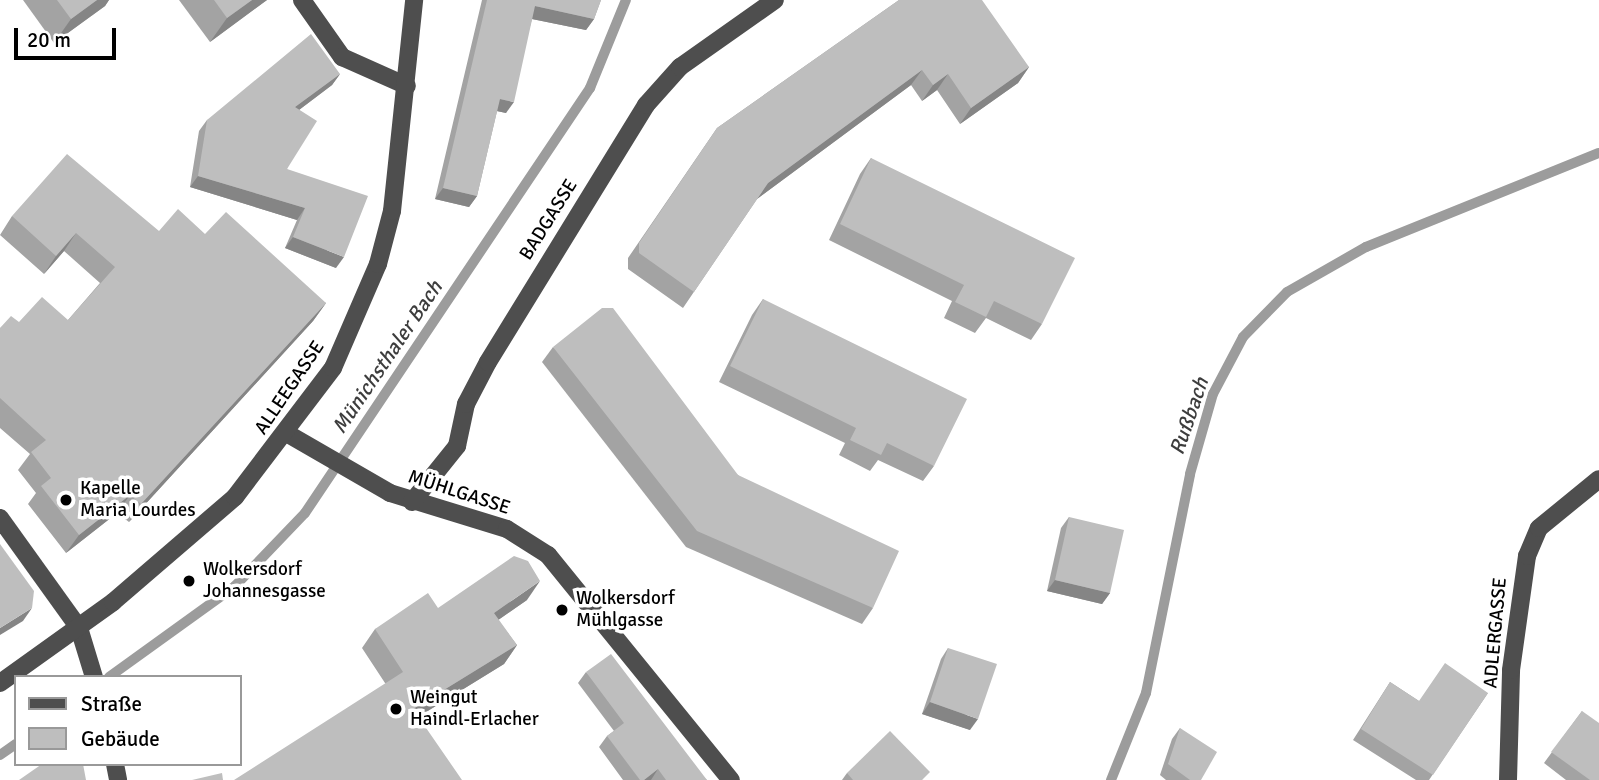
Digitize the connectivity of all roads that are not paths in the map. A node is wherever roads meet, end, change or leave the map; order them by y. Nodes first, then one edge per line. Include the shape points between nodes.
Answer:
1 (302, 0) edge
2 (414, 0) edge
3 (775, 0) edge
4 (407, 86) junction
5 (288, 434) junction
6 (1599, 479) edge
7 (412, 502) junction
8 (0, 518) edge
9 (79, 628) junction
10 (91, 669) edge
11 (0, 683) edge
12 (731, 780) edge
13 (1508, 780) edge

1 - 4 street via 342,57
2 - 4 street, ALLEEGASSE
3 - 7 street, BADGASSE via 680,67 646,105 488,362 466,404 457,446
4 - 5 street, ALLEEGASSE via 392,211 379,264 333,368
5 - 7 street, MÜHLGASSE via 363,480
5 - 9 street, ALLEEGASSE via 234,497
6 - 13 street, ADLERGASSE via 1539,528 1527,556 1511,670
7 - 12 street, MÜHLGASSE via 507,529 548,555
8 - 9 street
9 - 10 street
9 - 11 street, ALLEEGASSE

